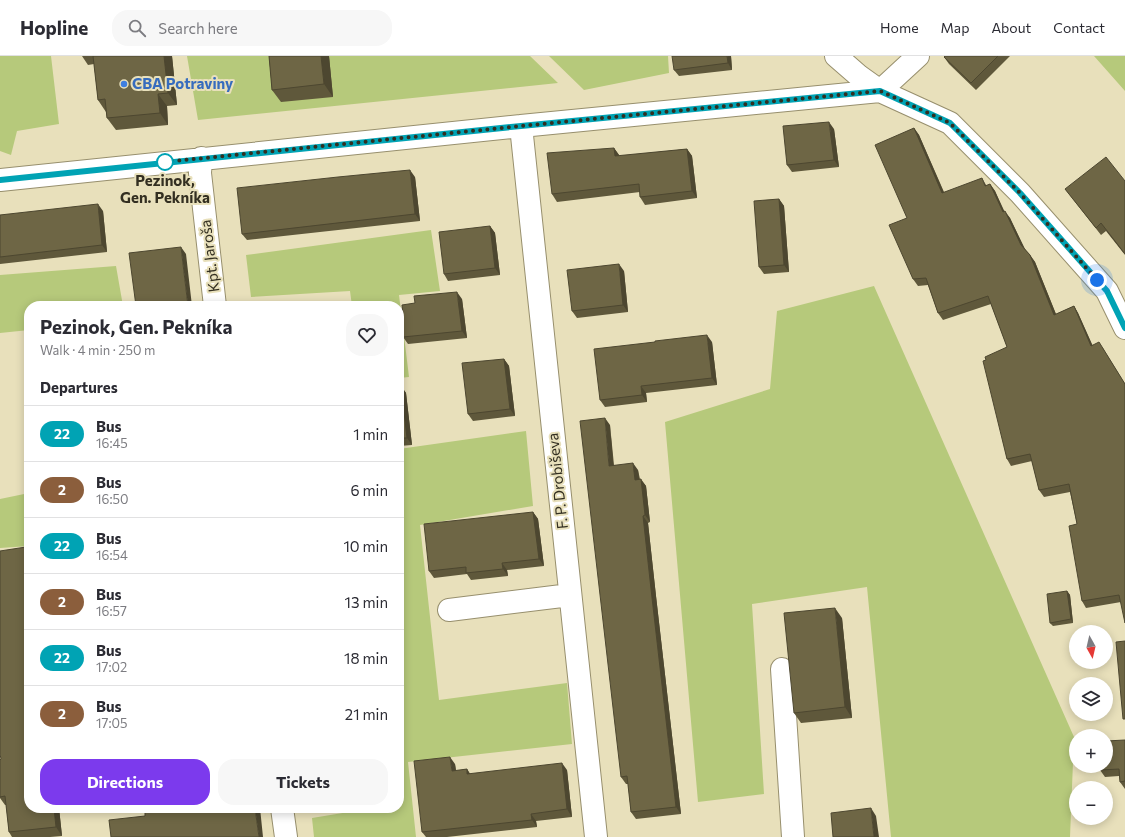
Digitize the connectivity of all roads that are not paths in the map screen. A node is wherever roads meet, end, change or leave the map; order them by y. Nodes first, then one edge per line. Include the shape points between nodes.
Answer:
1 (836, 56) edge
2 (918, 56) edge
3 (880, 91) junction
4 (521, 126) junction
5 (201, 158) junction
6 (0, 180) edge
7 (214, 301) edge
8 (1125, 328) edge
9 (570, 595) junction
10 (449, 610) dead end
11 (782, 670) dead end
12 (283, 813) edge
13 (286, 837) edge
14 (596, 837) edge
15 (793, 837) edge

1 - 3 street
2 - 3 street
3 - 4 street
3 - 8 street via 950,123 1020,193 1107,291
4 - 5 street
4 - 9 street, F. P. Drobiševa
5 - 6 street
5 - 7 street, Kpt. Jaroša via 200,173
9 - 10 street
9 - 14 street, F. P. Drobiševa
11 - 15 street
12 - 13 street

